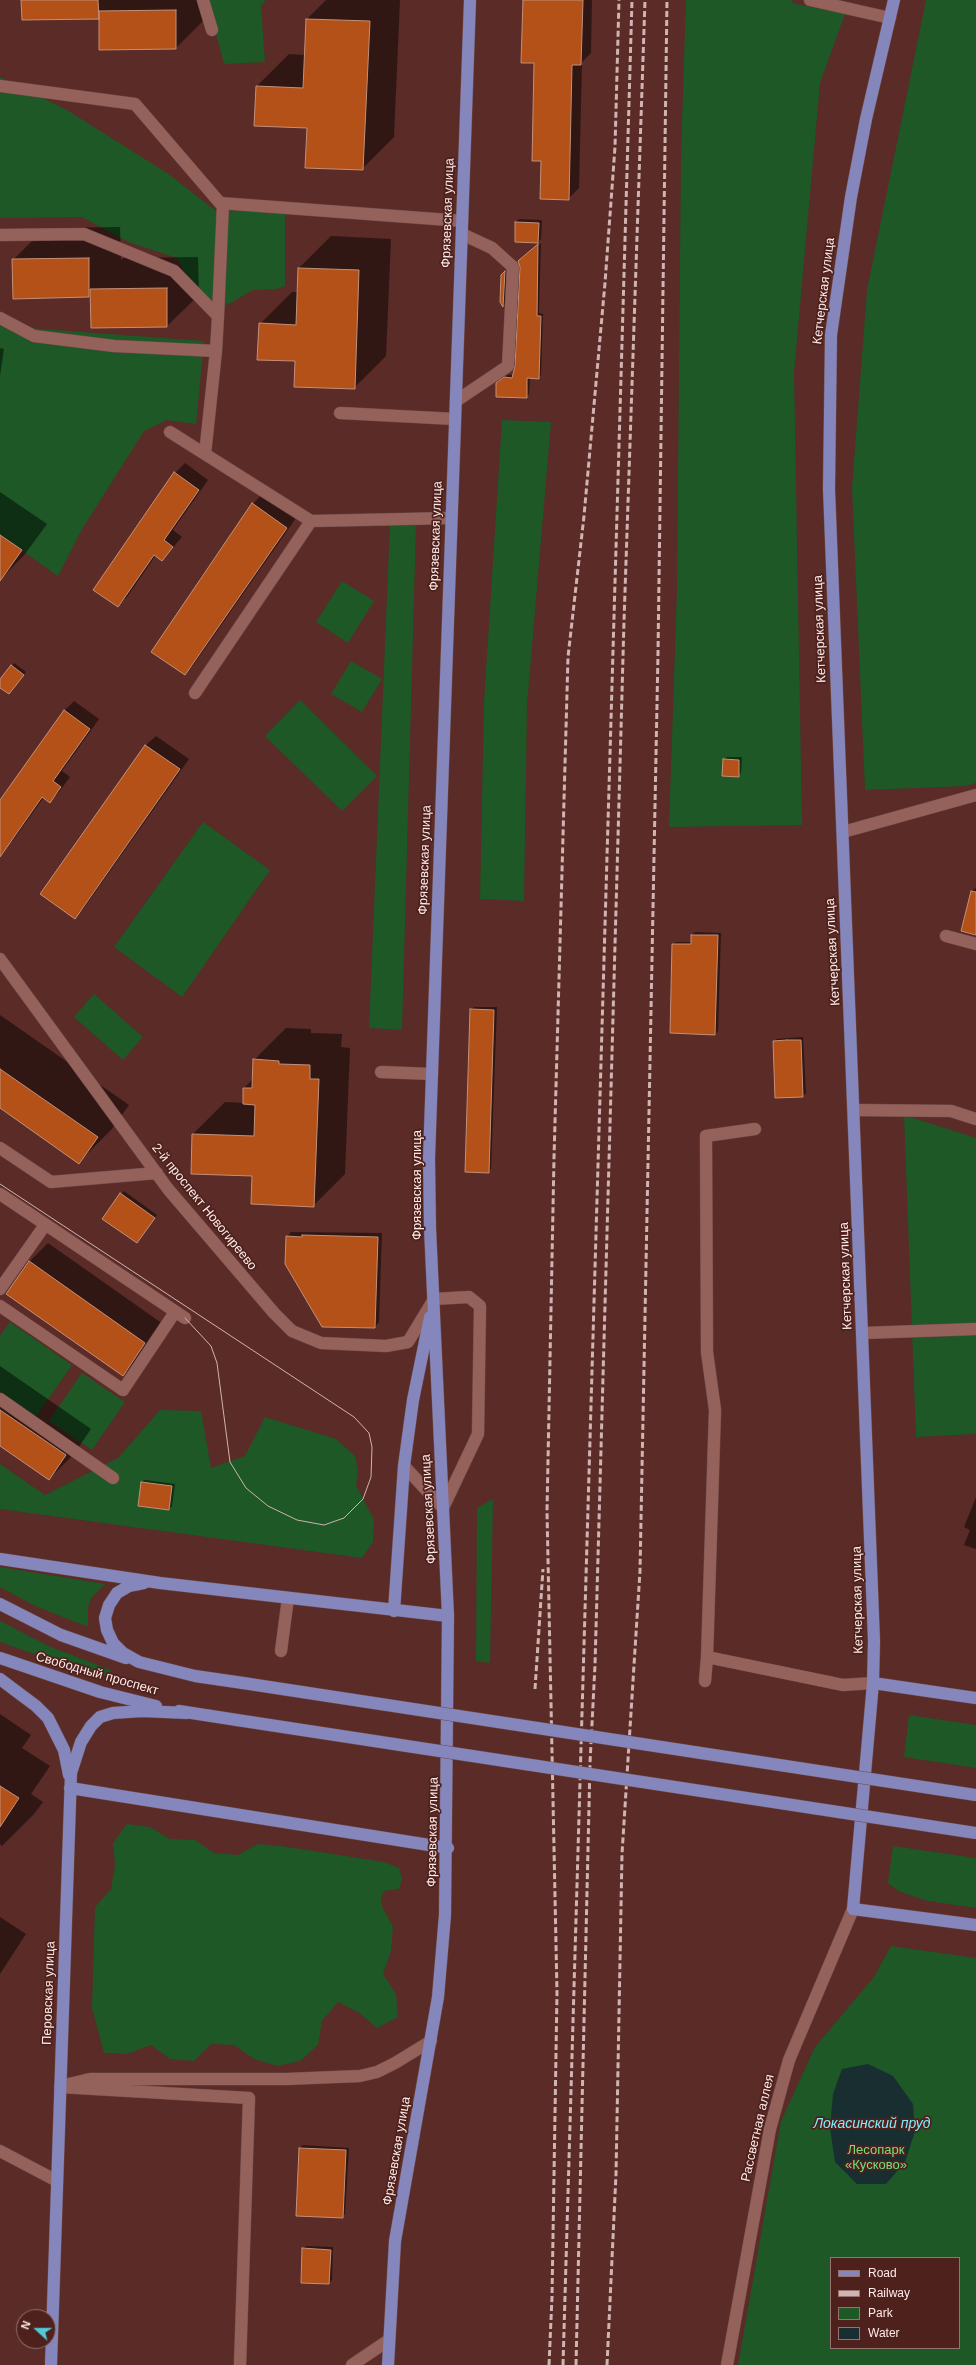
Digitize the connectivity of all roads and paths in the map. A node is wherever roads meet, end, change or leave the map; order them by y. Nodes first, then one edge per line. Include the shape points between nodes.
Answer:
1 (203, 0) edge
2 (470, 0) edge
3 (810, 0) edge
4 (894, 0) edge
5 (890, 18) junction
6 (212, 30) dead end
7 (0, 86) edge
8 (223, 203) junction
9 (462, 221) junction
10 (462, 234) junction
11 (0, 235) edge
12 (218, 316) junction
13 (0, 318) edge
14 (216, 351) junction
15 (456, 401) junction
16 (340, 414) dead end
17 (456, 419) junction
18 (170, 432) dead end
19 (205, 454) junction
20 (451, 518) junction
21 (311, 521) junction
22 (195, 693) dead end
23 (974, 798) edge
24 (843, 832) junction
25 (946, 936) dead end
26 (976, 944) edge
27 (0, 959) edge
28 (381, 1072) dead end
29 (432, 1074) junction
30 (854, 1110) junction
31 (976, 1119) edge
32 (755, 1129) dead end
33 (0, 1148) edge
34 (157, 1174) junction
35 (0, 1194) edge
36 (45, 1225) junction
37 (0, 1289) edge
38 (434, 1299) junction
39 (0, 1306) edge
40 (976, 1329) edge
41 (863, 1333) junction
42 (0, 1399) edge
43 (404, 1466) junction
44 (113, 1478) dead end
45 (443, 1508) junction
46 (0, 1559) edge
47 (160, 1583) junction
48 (288, 1598) junction
49 (0, 1604) edge
50 (394, 1611) junction
51 (448, 1616) junction
52 (281, 1651) dead end
53 (707, 1657) junction
54 (0, 1658) edge
55 (139, 1662) junction
56 (0, 1679) edge
57 (705, 1681) dead end
58 (873, 1683) junction
59 (976, 1698) edge
60 (187, 1713) junction
61 (70, 1788) junction
62 (976, 1795) edge
63 (976, 1833) edge
64 (448, 1848) junction
65 (853, 1909) junction
66 (976, 1926) edge
67 (431, 2041) junction
68 (60, 2087) junction
69 (0, 2151) edge
70 (57, 2181) junction
71 (389, 2340) junction
72 (51, 2365) edge
73 (240, 2365) edge
74 (352, 2365) edge
75 (388, 2365) edge
76 (727, 2365) edge

1 - 6 street
2 - 9 main road, Фрязевская улица
3 - 5 street
4 - 5 main road, Кетчерская улица
5 - 24 main road, Кетчерская улица via 851,197 831,335 829,489
7 - 8 street via 135,104 209,191
8 - 9 street
8 - 12 street
9 - 10 main road, Фрязевская улица
10 - 15 main road, Фрязевская улица
10 - 15 street via 492,248 513,267 508,366
11 - 12 street via 84,234 174,271
12 - 14 street
13 - 14 street via 34,336 114,346
14 - 19 street
15 - 17 main road, Фрязевская улица
16 - 17 street
17 - 20 main road, Фрязевская улица
18 - 19 street
19 - 21 street
20 - 21 street
20 - 29 main road, Фрязевская улица
21 - 22 street
23 - 24 street
24 - 30 main road, Кетчерская улица
25 - 26 street
27 - 34 street, 2-й проспект Новогиреево
28 - 29 street
29 - 38 main road, Фрязевская улица via 430,1205
30 - 31 street via 951,1111
30 - 41 main road, Кетчерская улица
32 - 53 street via 706,1136 707,1352 715,1410
33 - 34 street via 51,1182
34 - 38 street, 2-й проспект Новогиреево via 274,1313 300,1336 334,1345 386,1346 408,1342
35 - 36 street
36 - 37 street
36 - 39 street via 180,1315 123,1390
38 - 43 main road via 413,1400
38 - 45 main road, Фрязевская улица
38 - 45 street via 469,1297 480,1306 478,1434
40 - 41 street
41 - 58 main road, Кетчерская улица via 874,1641
42 - 44 street
43 - 45 street
43 - 50 main road
45 - 51 main road, Фрязевская улица
46 - 47 main road
47 - 48 main road
47 - 55 main road via 129,1586 117,1593 109,1605 105,1618 113,1644
48 - 50 main road
48 - 52 street
49 - 55 main road, Свободный проспект via 61,1635
50 - 51 main road
51 - 64 main road, Фрязевская улица
53 - 57 street
53 - 58 street via 843,1685
54 - 60 main road, Свободный проспект via 100,1692
55 - 62 main road, bridge via 195,1676
56 - 61 main road via 48,1718 64,1750
58 - 59 main road
58 - 65 main road, Кетчерская улица
60 - 61 main road, Перовская улица via 142,1711 113,1713 100,1717 81,1742 71,1773
60 - 63 main road, bridge
61 - 64 main road
61 - 68 main road, Перовская улица
64 - 67 main road, Фрязевская улица via 442,1956
65 - 66 main road
65 - 76 street, Рассветная аллея via 789,2060 770,2129
67 - 68 street via 377,2072 360,2076 287,2080 90,2079
67 - 71 main road, Фрязевская улица via 395,2241
68 - 70 main road, Перовская улица
68 - 73 street via 249,2098
69 - 70 street
70 - 72 main road, Перовская улица
71 - 74 street
71 - 75 main road, Фрязевская улица

